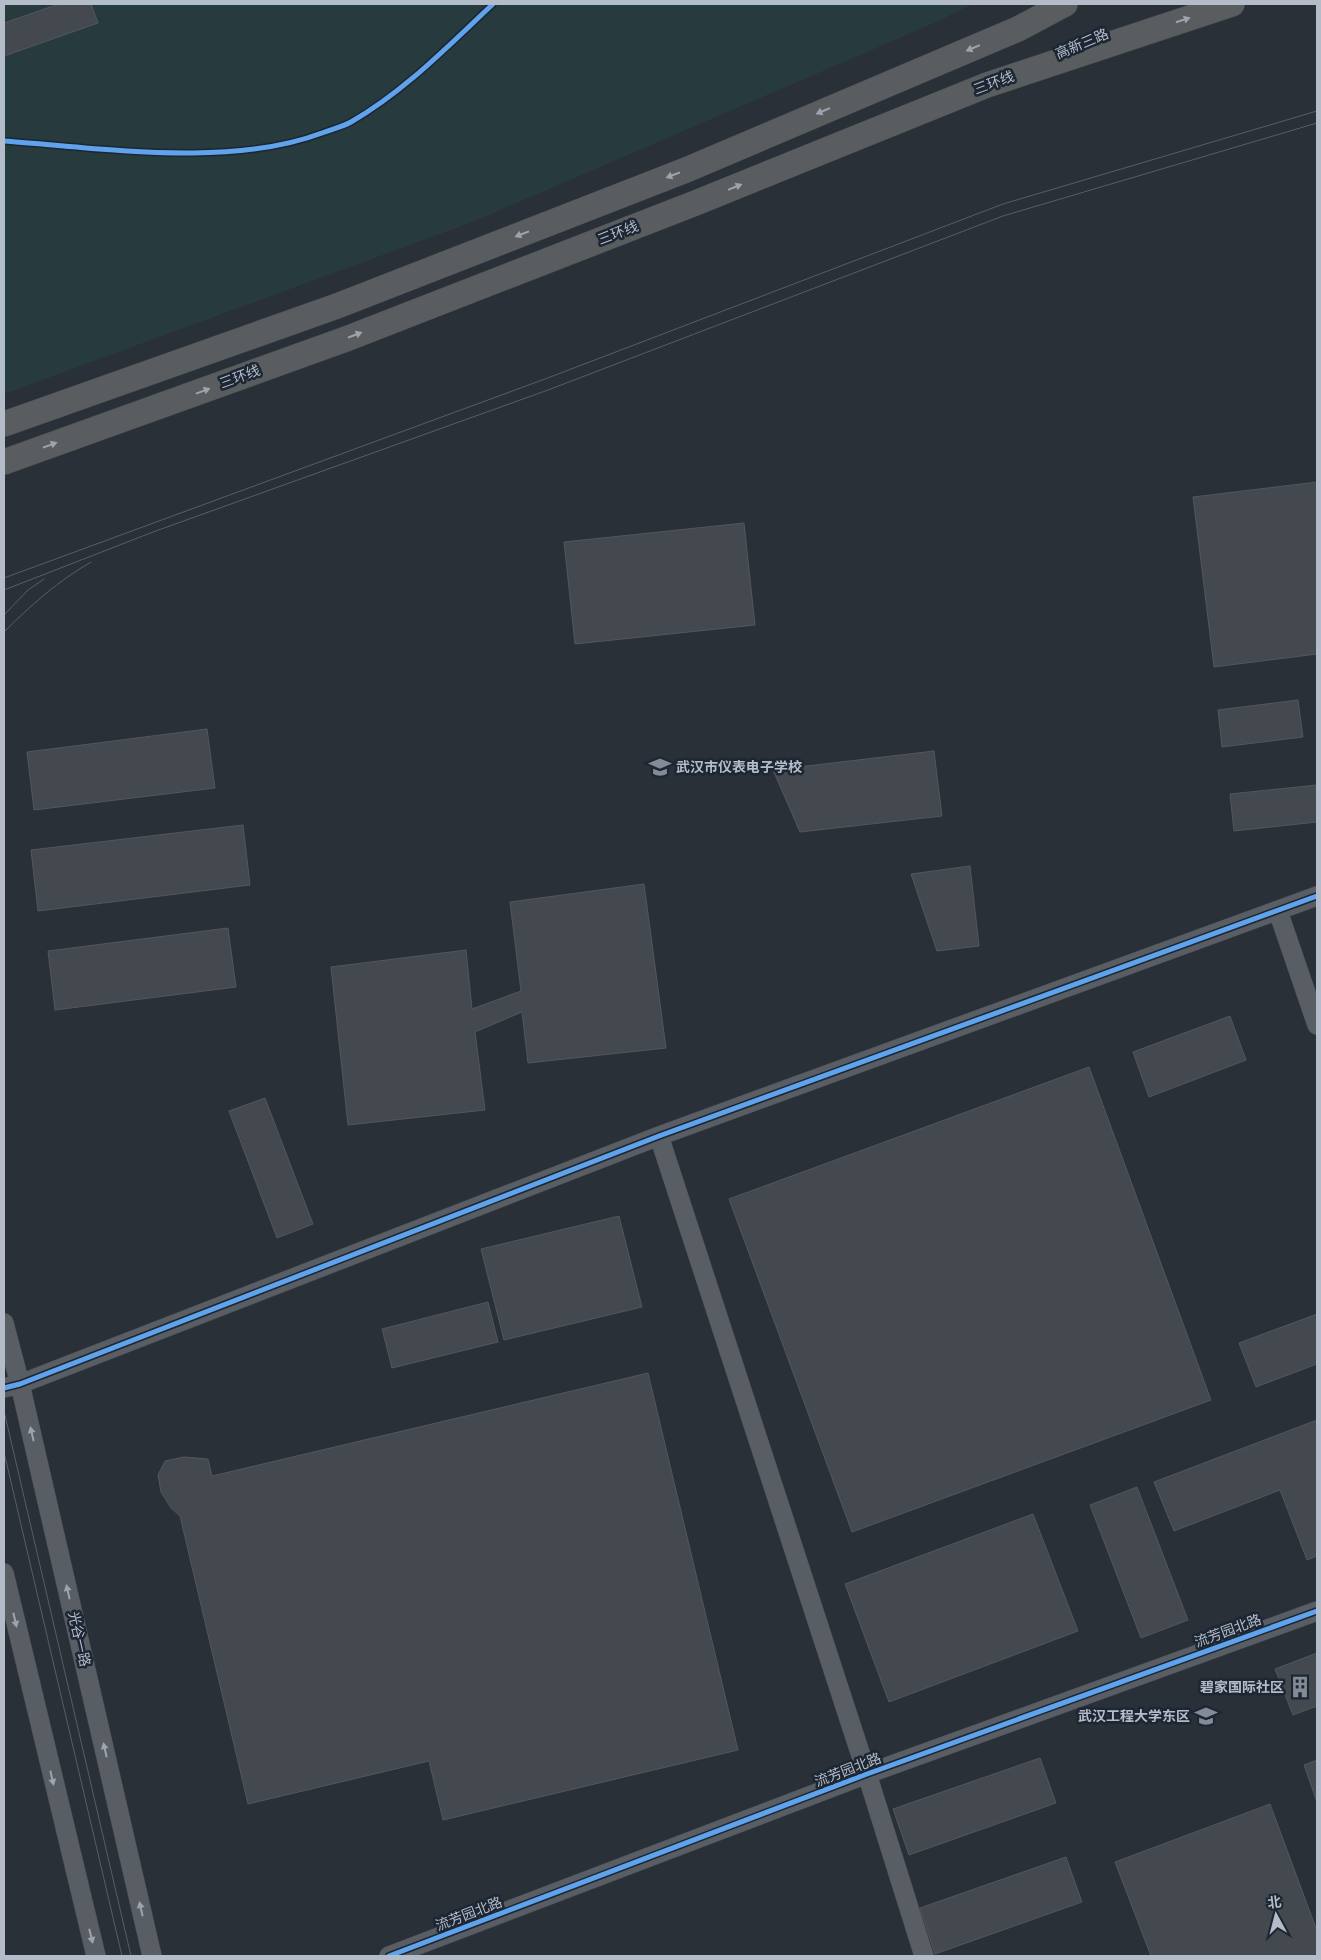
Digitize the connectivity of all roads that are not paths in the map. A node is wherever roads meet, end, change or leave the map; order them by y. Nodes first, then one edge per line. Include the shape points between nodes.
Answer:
1 (1065, 4) edge
2 (1076, 4) edge
3 (1176, 4) edge
4 (1232, 4) edge
5 (1018, 29) junction
6 (987, 85) junction
7 (4, 424) edge
8 (4, 462) edge
9 (1317, 896) edge
10 (1278, 911) junction
11 (1317, 1025) edge
12 (659, 1136) junction
13 (4, 1323) edge
14 (12, 1386) edge
15 (4, 1573) edge
16 (1317, 1611) edge
17 (867, 1774) junction
18 (96, 1956) edge
19 (152, 1956) edge
20 (389, 1956) edge
21 (924, 1956) edge

1 - 5 highway
2 - 5 highway
3 - 6 highway, 高新三路
6 -> 4 highway, 三环线
5 -> 7 highway via 686,170 337,306
8 -> 6 highway, 三环线 via 346,339
9 - 10 street
10 - 11 street
10 - 12 street
12 - 14 street
12 - 17 street
13 - 14 street, 光谷一路
19 -> 14 street, 光谷一路
15 -> 18 street
16 - 17 street, 流芳园北路
17 - 20 street, 流芳园北路
17 - 21 street

